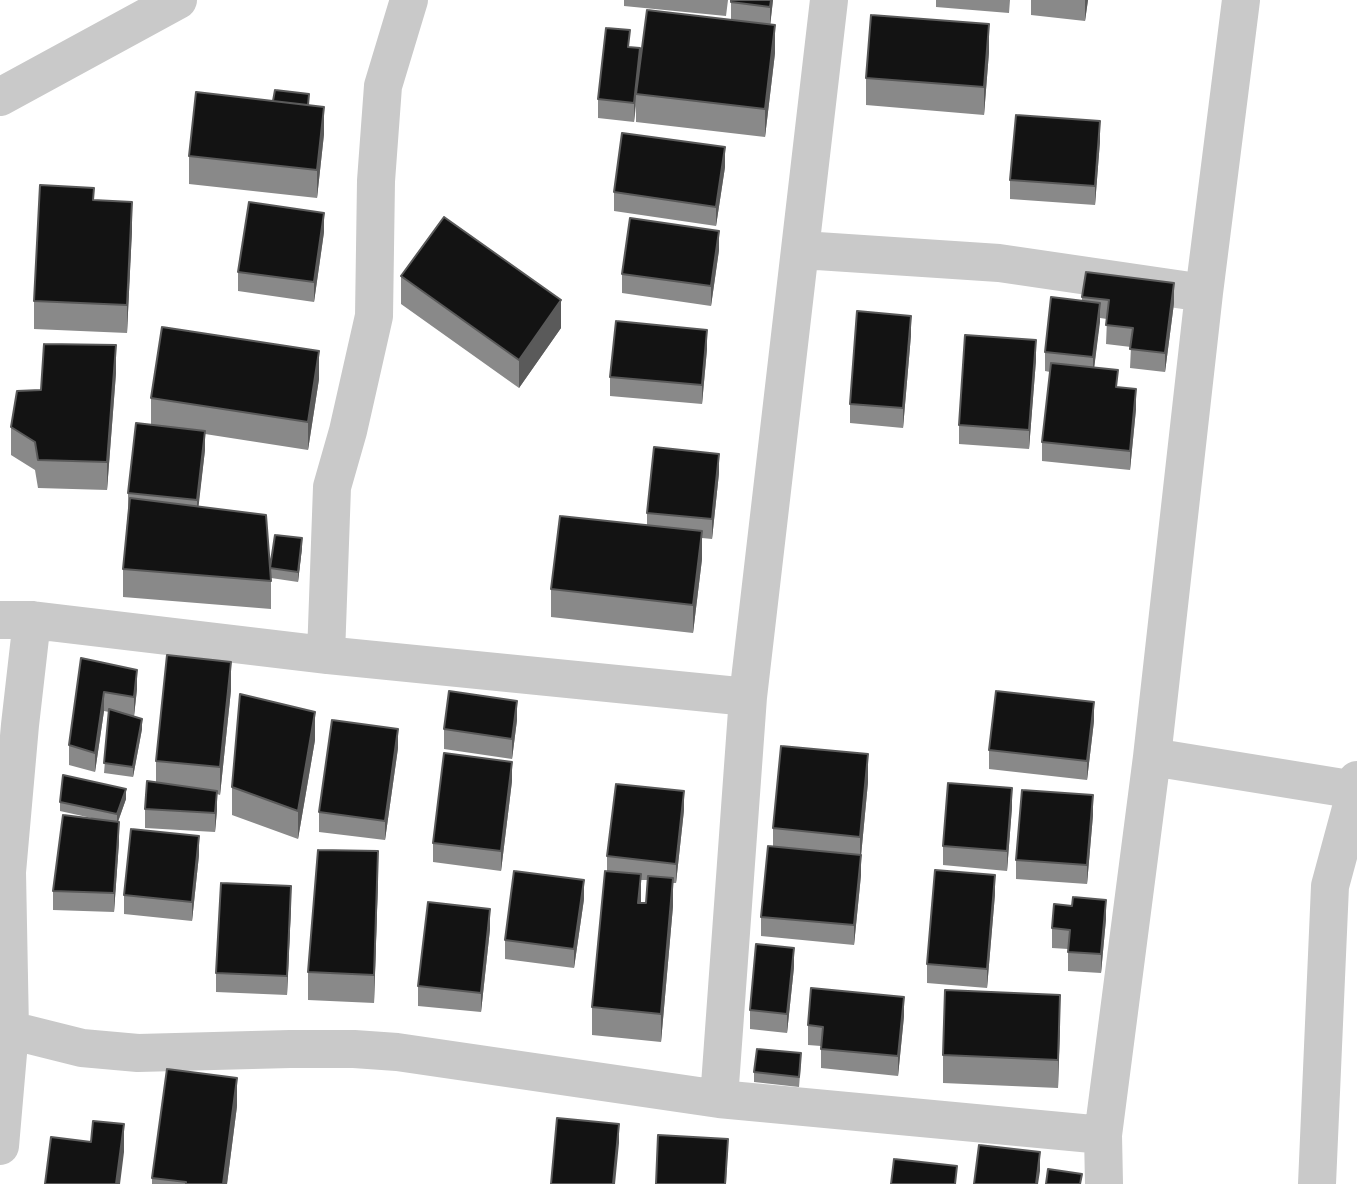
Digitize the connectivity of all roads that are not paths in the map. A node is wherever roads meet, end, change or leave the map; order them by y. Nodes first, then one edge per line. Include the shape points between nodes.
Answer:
1 (178, 0) edge
2 (409, 0) edge
3 (829, 0) edge
4 (1241, 0) edge
5 (0, 97) edge
6 (802, 250) junction
7 (1204, 293) junction
8 (16, 620) edge
9 (326, 655) junction
10 (748, 697) junction
11 (1152, 757) junction
12 (1357, 780) edge
13 (1356, 790) edge
14 (10, 1030) junction
15 (719, 1099) junction
16 (1103, 1135) junction
17 (0, 1146) edge
18 (1104, 1184) edge
19 (1317, 1184) edge

1 - 5 street
2 - 9 street via 383,86 374,316 331,487
3 - 6 street
4 - 7 street
6 - 7 street via 999,263
6 - 10 street
7 - 11 street
8 - 9 street
8 - 14 street via 20,725 7,872
9 - 10 street
10 - 15 street
11 - 13 street
11 - 16 street
12 - 13 street
13 - 19 street via 1330,886
14 - 15 street via 82,1048 138,1053 397,1052
14 - 17 street
15 - 16 street
16 - 18 street

